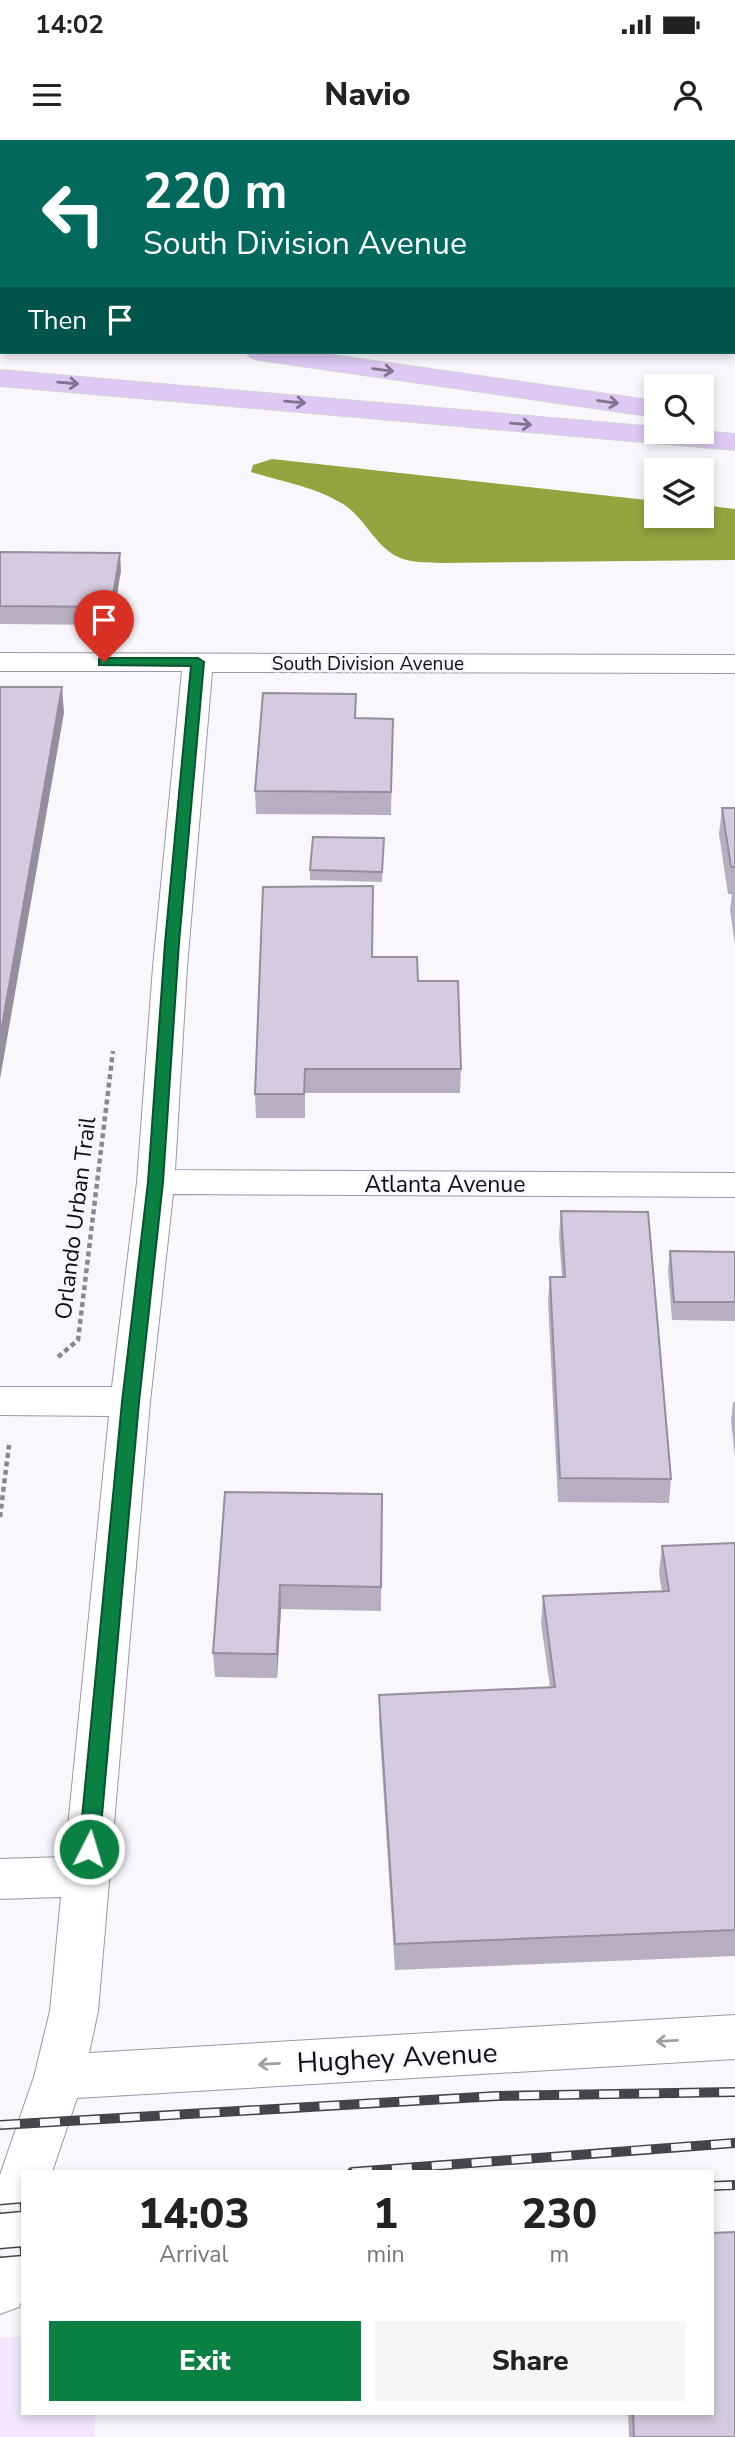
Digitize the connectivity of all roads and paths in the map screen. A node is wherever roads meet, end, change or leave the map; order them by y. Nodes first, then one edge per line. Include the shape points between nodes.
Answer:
1 (275, 354) edge
2 (0, 378) edge
3 (644, 408) edge
4 (714, 418) edge
5 (735, 421) edge
6 (735, 442) edge
7 (0, 662) edge
8 (198, 662) junction
9 (735, 664) edge
10 (110, 1075) dead end
11 (156, 1182) junction
12 (735, 1185) edge
13 (52, 1362) dead end
14 (0, 1401) edge
15 (130, 1402) junction
16 (8, 1451) dead end
17 (0, 1517) edge
18 (86, 1876) junction
19 (0, 1879) edge
20 (735, 2037) edge
21 (60, 2077) junction
22 (27, 2170) edge
23 (21, 2186) edge
24 (0, 2289) edge

1 -> 3 highway
2 -> 6 highway
4 - 5 highway
7 - 8 street, South Division Avenue
8 - 9 street, South Division Avenue
8 - 11 street
10 - 13 path, Orlando Urban Trail via 78,1340
11 - 12 street, Atlanta Avenue
11 - 15 street
14 - 15 street
15 - 18 street
16 - 17 path
18 - 19 street
18 - 21 street via 74,2011
20 -> 21 street, Hughey Avenue
21 - 22 street
23 - 24 street via 13,2208

